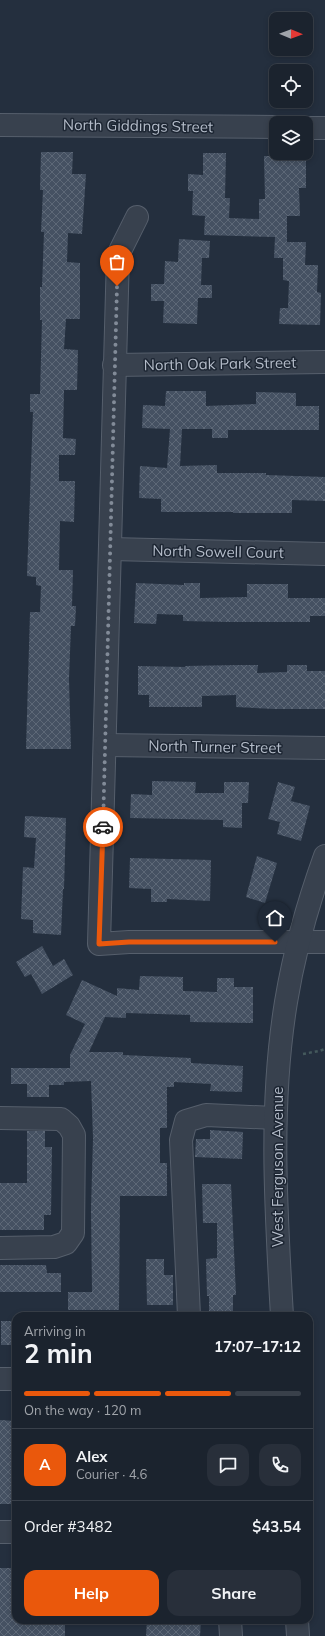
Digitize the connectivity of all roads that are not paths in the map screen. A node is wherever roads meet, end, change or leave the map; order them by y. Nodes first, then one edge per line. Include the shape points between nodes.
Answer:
1 (0, 125) edge
2 (269, 127) edge
3 (313, 128) edge
4 (325, 128) edge
5 (137, 217) dead end
6 (325, 362) edge
7 (114, 365) junction
8 (111, 549) junction
9 (325, 554) edge
10 (105, 745) junction
11 (325, 748) edge
12 (325, 856) edge
13 (299, 942) junction
14 (325, 942) edge
15 (0, 1118) edge
16 (275, 1118) junction
17 (0, 1248) edge
18 (189, 1312) edge
19 (282, 1312) edge
20 (0, 1379) edge
21 (12, 1379) edge
22 (0, 1532) edge
23 (12, 1532) edge
24 (230, 1624) edge
25 (297, 1624) edge
26 (231, 1636) edge
27 (298, 1636) edge

1 - 2 street, North Giddings Street
3 - 4 street
5 - 7 street via 118,254
6 - 7 street, North Oak Park Street
7 - 8 street
8 - 9 street, North Sowell Court
8 - 10 street
10 - 11 street, North Turner Street
10 - 13 street via 99,944
12 - 13 street, West Ferguson Avenue
13 - 14 street
13 - 16 street, West Ferguson Avenue via 286,1001
15 - 17 street via 61,1119 74,1135 73,1233 66,1243 54,1247
16 - 18 street via 206,1115 186,1121 181,1140
16 - 19 street, West Ferguson Avenue
20 - 21 street
22 - 23 street
24 - 26 street
25 - 27 street

